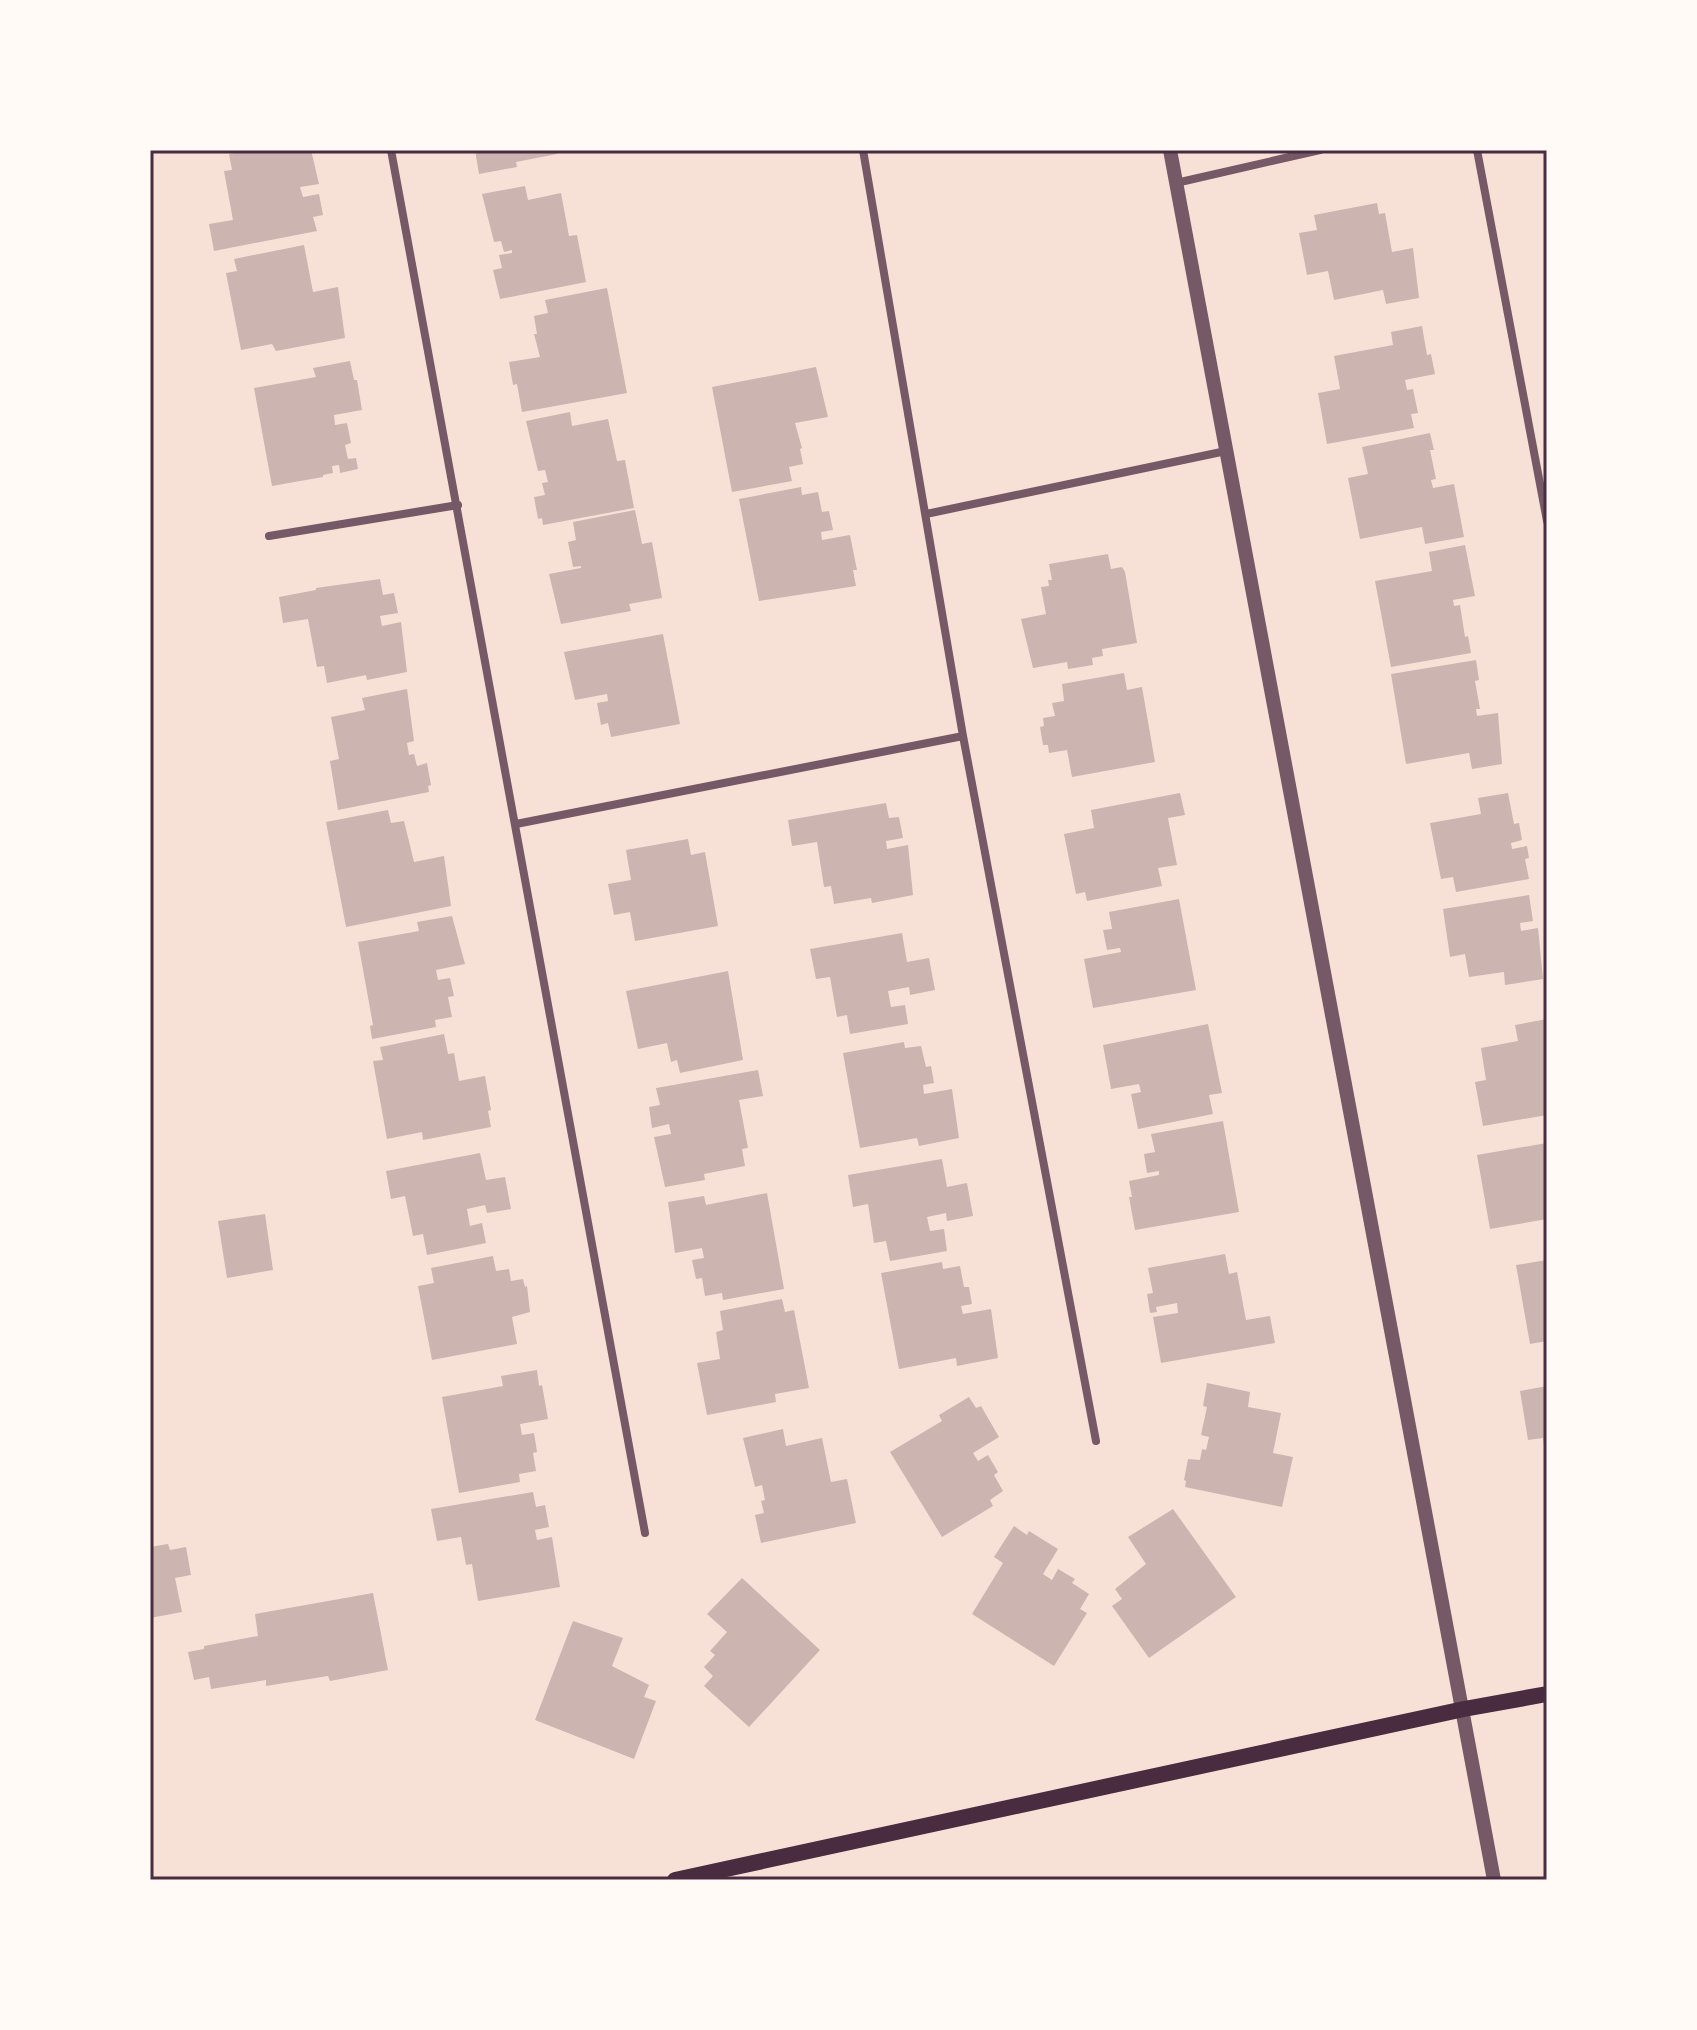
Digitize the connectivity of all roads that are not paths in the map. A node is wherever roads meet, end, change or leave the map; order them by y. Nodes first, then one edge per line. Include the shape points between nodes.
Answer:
1 (391, 150) edge
2 (863, 150) edge
3 (1170, 150) edge
4 (1320, 150) edge
5 (1477, 150) edge
6 (1176, 183) junction
7 (1226, 451) junction
8 (458, 505) junction
9 (926, 514) junction
10 (1547, 521) edge
11 (269, 536) dead end
12 (963, 736) junction
13 (516, 824) junction
14 (1096, 1441) dead end
15 (645, 1533) dead end
16 (1547, 1694) edge
17 (1464, 1709) junction
18 (675, 1880) edge
19 (1494, 1880) edge

1 - 8 street
2 - 9 street
3 - 6 street
4 - 6 street
5 - 10 street
6 - 7 street
7 - 9 street
7 - 17 street
8 - 11 street
8 - 13 street
9 - 12 street
12 - 13 street
12 - 14 street
13 - 15 street
16 - 17 main road
17 - 18 main road
17 - 19 street

